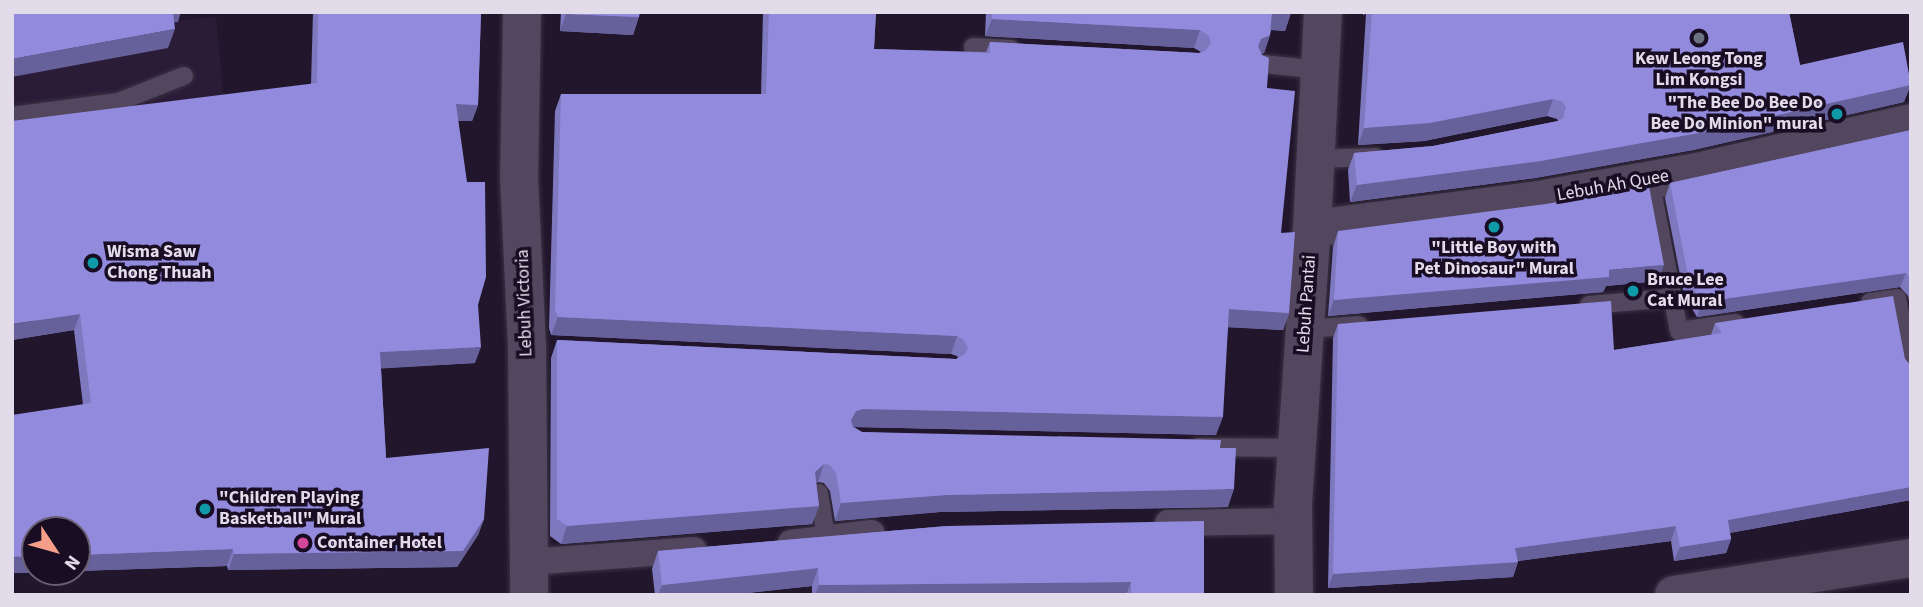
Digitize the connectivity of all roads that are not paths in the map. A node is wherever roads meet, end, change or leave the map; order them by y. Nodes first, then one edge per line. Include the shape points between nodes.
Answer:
1 (522, 12) edge
2 (1322, 12) edge
3 (973, 47) dead end
4 (1028, 50) edge
5 (1263, 64) edge
6 (1320, 70) junction
7 (184, 76) dead end
8 (12, 116) edge
9 (1911, 122) edge
10 (1387, 156) edge
11 (1315, 159) junction
12 (1650, 179) junction
13 (1312, 228) junction
14 (1673, 298) junction
15 (1856, 304) edge
16 (1577, 306) edge
17 (1747, 321) edge
18 (1374, 324) edge
19 (1306, 330) junction
20 (1911, 371) edge
21 (1181, 447) edge
22 (1296, 448) junction
23 (819, 493) edge
24 (1293, 521) junction
25 (1143, 524) edge
26 (902, 531) edge
27 (826, 537) junction
28 (768, 545) edge
29 (714, 549) edge
30 (1911, 558) edge
31 (528, 579) edge
32 (1294, 595) edge
33 (1674, 595) edge

1 - 31 street, Lebuh Victoria via 519,177 537,346
2 - 6 street, Lebuh Pantai
3 - 4 lane
5 - 6 lane
6 - 11 street, Lebuh Pantai
7 - 8 lane via 118,102
9 - 12 street, Lebuh Ah Quee
10 - 11 lane
11 - 13 street, Lebuh Pantai
12 - 13 street, Lebuh Ah Quee via 1538,199
12 - 14 lane
13 - 19 street, Lebuh Pantai
14 - 16 lane
14 - 17 lane via 1679,331
15 - 20 lane via 1897,298
18 - 19 lane
19 - 22 street, Lebuh Pantai
21 - 22 lane
22 - 24 street, Lebuh Pantai
23 - 27 lane
24 - 25 street
24 - 32 street, Lebuh Pantai
26 - 27 street
27 - 28 street
29 - 31 street
30 - 33 street

